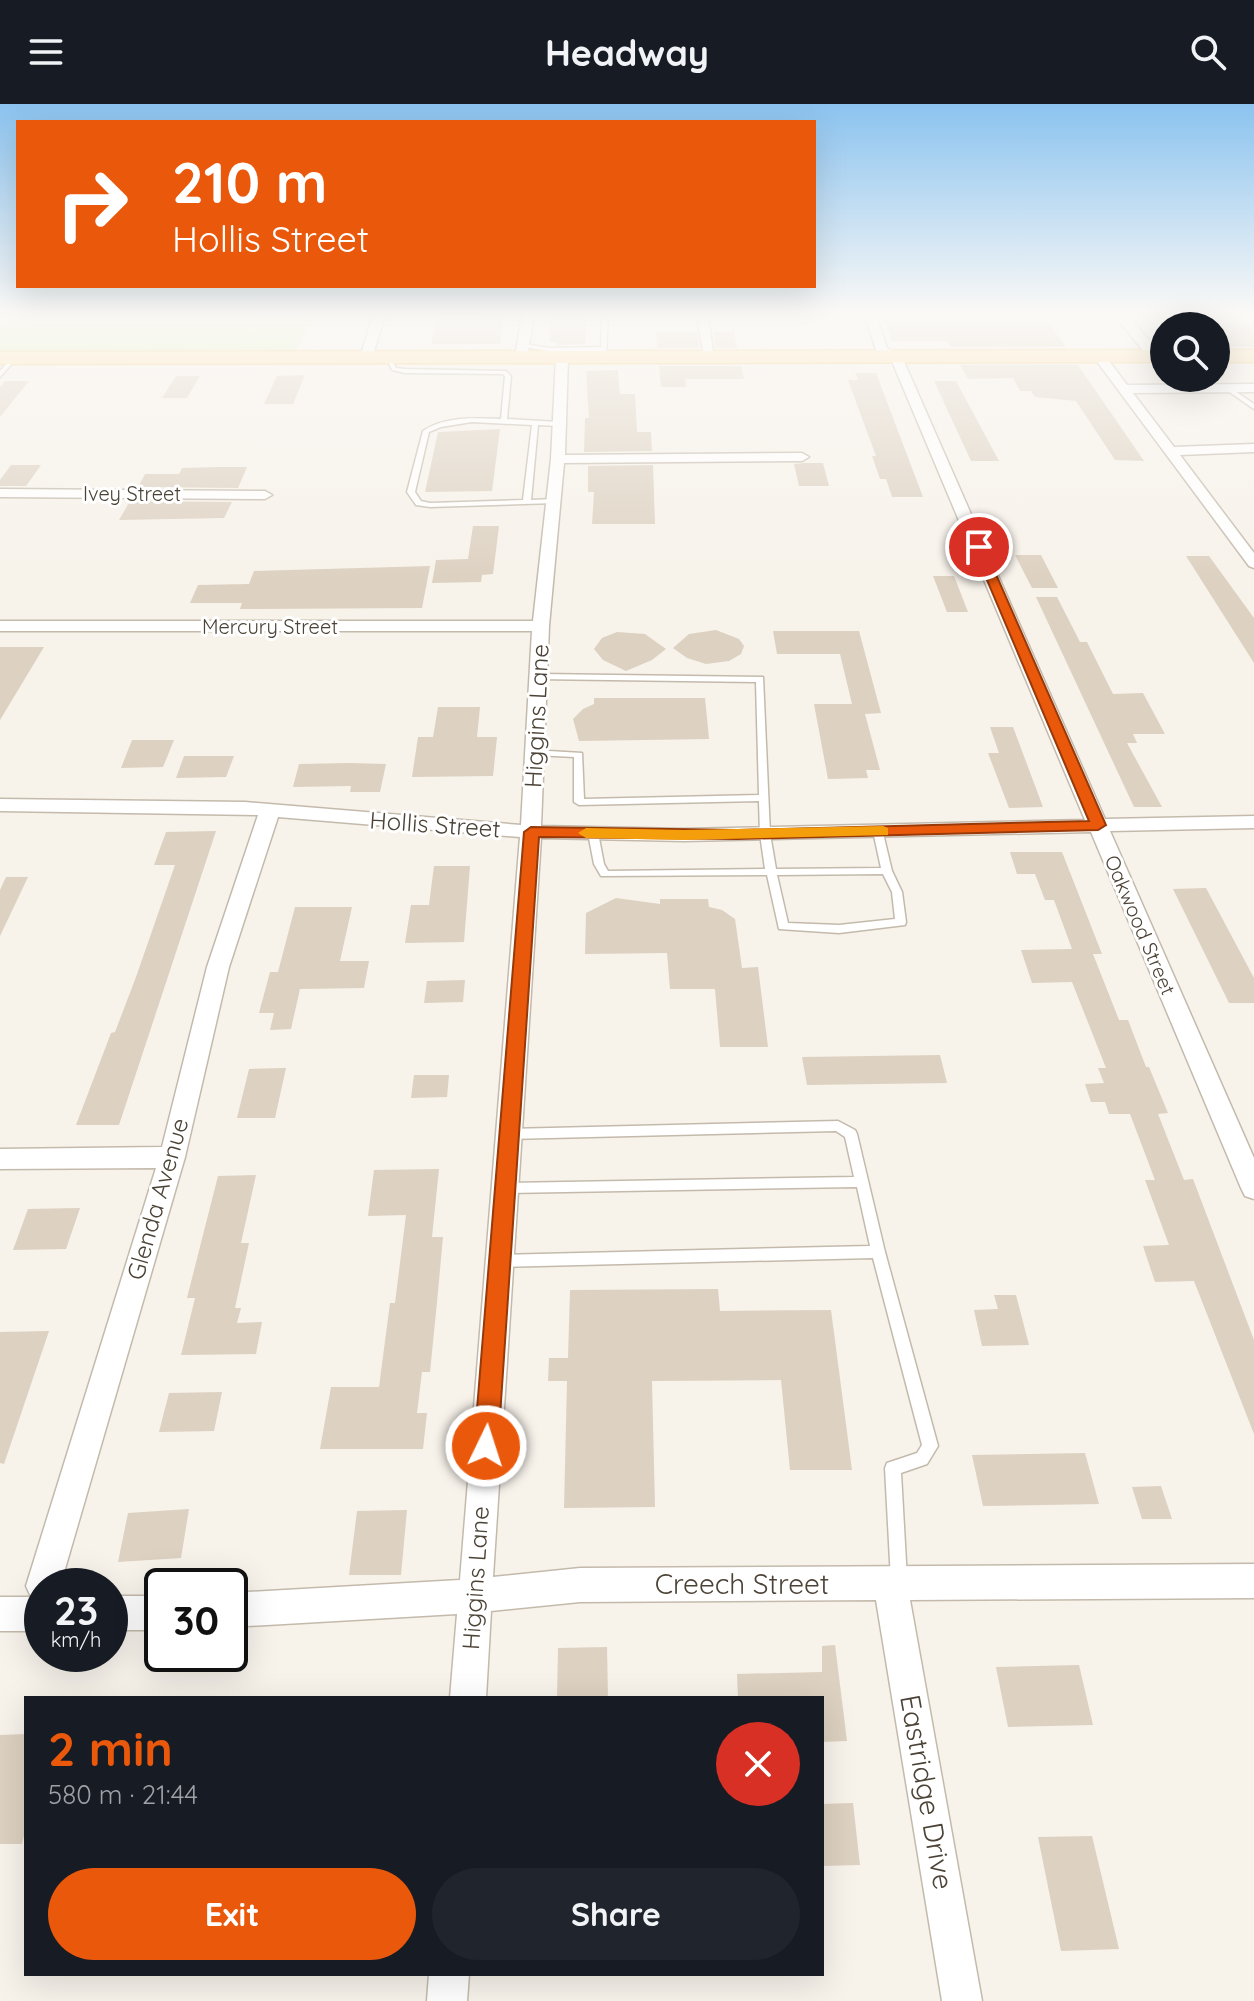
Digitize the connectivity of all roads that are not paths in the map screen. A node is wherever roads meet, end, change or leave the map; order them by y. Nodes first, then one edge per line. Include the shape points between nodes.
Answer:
1 (506, 404) edge
2 (549, 404) edge
3 (916, 404) edge
4 (1134, 404) edge
5 (504, 422) junction
6 (547, 424) junction
7 (1254, 448) edge
8 (1170, 451) junction
9 (802, 457) dead end
10 (558, 459) junction
11 (0, 493) edge
12 (265, 495) dead end
13 (527, 500) junction
14 (553, 501) junction
15 (1254, 563) edge
16 (0, 626) edge
17 (541, 626) junction
18 (539, 677) junction
19 (535, 752) junction
20 (765, 798) junction
21 (0, 805) edge
22 (270, 810) junction
23 (1254, 822) edge
24 (1098, 825) junction
25 (878, 831) junction
26 (531, 832) junction
27 (593, 833) junction
28 (765, 834) junction
29 (887, 871) junction
30 (771, 872) junction
31 (509, 1134) junction
32 (172, 1157) junction
33 (0, 1159) edge
34 (862, 1182) junction
35 (505, 1188) junction
36 (1254, 1188) edge
37 (878, 1252) junction
38 (499, 1261) junction
39 (50, 1568) edge
40 (1254, 1581) edge
41 (894, 1583) junction
42 (475, 1596) junction
43 (24, 1606) edge
44 (248, 1609) edge
45 (0, 1614) edge
46 (468, 1696) edge
47 (449, 1976) edge
48 (447, 2001) edge
49 (962, 2001) edge

1 - 5 lane
2 - 6 street, Higgins Lane
3 - 24 street, Oakwood Street
4 - 8 street
5 - 6 lane
5 - 13 lane via 453,422 426,431 411,492 419,503 430,505
6 - 10 street, Higgins Lane
6 - 13 lane
7 - 8 street
8 - 15 street
9 - 10 street
10 - 14 street, Higgins Lane
11 - 12 street, Ivey Street
13 - 14 lane
14 - 17 street, Higgins Lane
16 - 17 street, Mercury Street
17 - 18 street, Higgins Lane
18 - 19 street, Higgins Lane
18 - 20 lane via 760,679
19 - 20 lane via 579,755 579,802
19 - 26 street, Higgins Lane
20 - 28 lane
21 - 22 street, Hollis Street
22 - 26 street, Hollis Street
22 - 32 street, Glenda Avenue via 218,967
23 - 24 street, Hollis Street
24 - 25 street, Hollis Street
24 - 36 street, Oakwood Street
25 - 28 street, Hollis Street
25 - 29 lane
26 - 27 street, Hollis Street
26 - 31 street, Higgins Lane
27 - 28 street, Hollis Street
27 - 30 lane via 605,874
28 - 30 lane
29 - 30 lane
29 - 30 lane via 897,892 901,922 839,929 783,926
31 - 34 lane via 838,1126 851,1134
31 - 35 street, Higgins Lane
32 - 33 street
32 - 39 street, Glenda Avenue
34 - 35 lane
34 - 37 lane
35 - 38 street, Higgins Lane
37 - 38 lane
37 - 41 lane via 930,1446 922,1459 893,1468
38 - 42 street, Higgins Lane
40 - 41 street, Creech Street
41 - 42 street, Creech Street via 580,1585
41 - 49 street, Eastridge Drive
42 - 44 street, Creech Street
42 - 46 street, Higgins Lane
43 - 45 street
47 - 48 street

